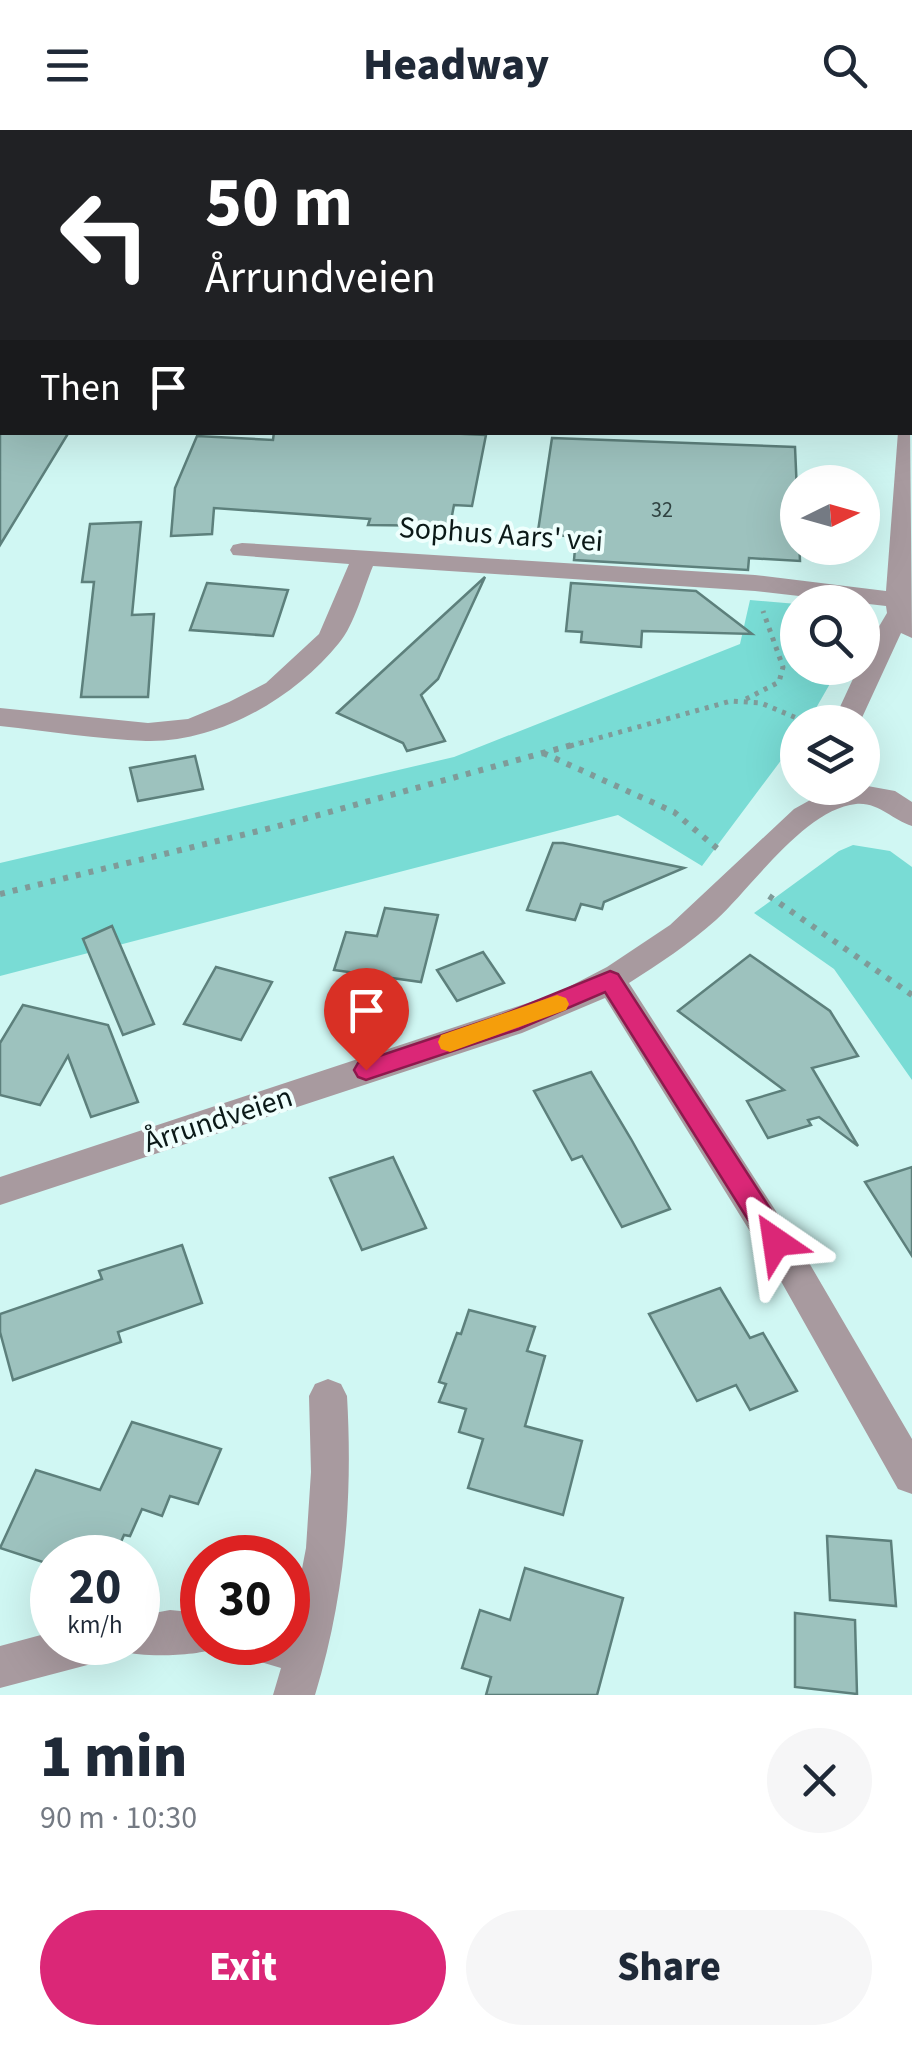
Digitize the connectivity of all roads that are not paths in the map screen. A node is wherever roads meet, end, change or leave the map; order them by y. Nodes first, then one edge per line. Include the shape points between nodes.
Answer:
1 (910, 435) edge
2 (242, 550) dead end
3 (364, 558) junction
4 (904, 614) edge
5 (855, 705) edge
6 (0, 717) edge
7 (880, 798) edge
8 (816, 805) edge
9 (912, 816) edge
10 (610, 980) junction
11 (0, 1190) edge
12 (328, 1396) dead end
13 (912, 1476) edge
14 (310, 1642) edge
15 (30, 1664) edge
16 (304, 1665) edge
17 (2, 1674) edge
18 (294, 1695) edge

1 - 4 street
2 - 3 street
3 - 4 street, Sophus Aars' vei via 755,583
3 - 6 street, Sophus Aars' vei via 330,638 275,689 238,708 192,727 148,732
4 - 5 street via 881,645
7 - 9 street
8 - 10 street, Årrundveien via 713,906
10 - 11 street, Årrundveien via 510,1022
10 - 13 street via 795,1272
12 - 14 street via 326,1550
15 - 17 street
16 - 18 street

